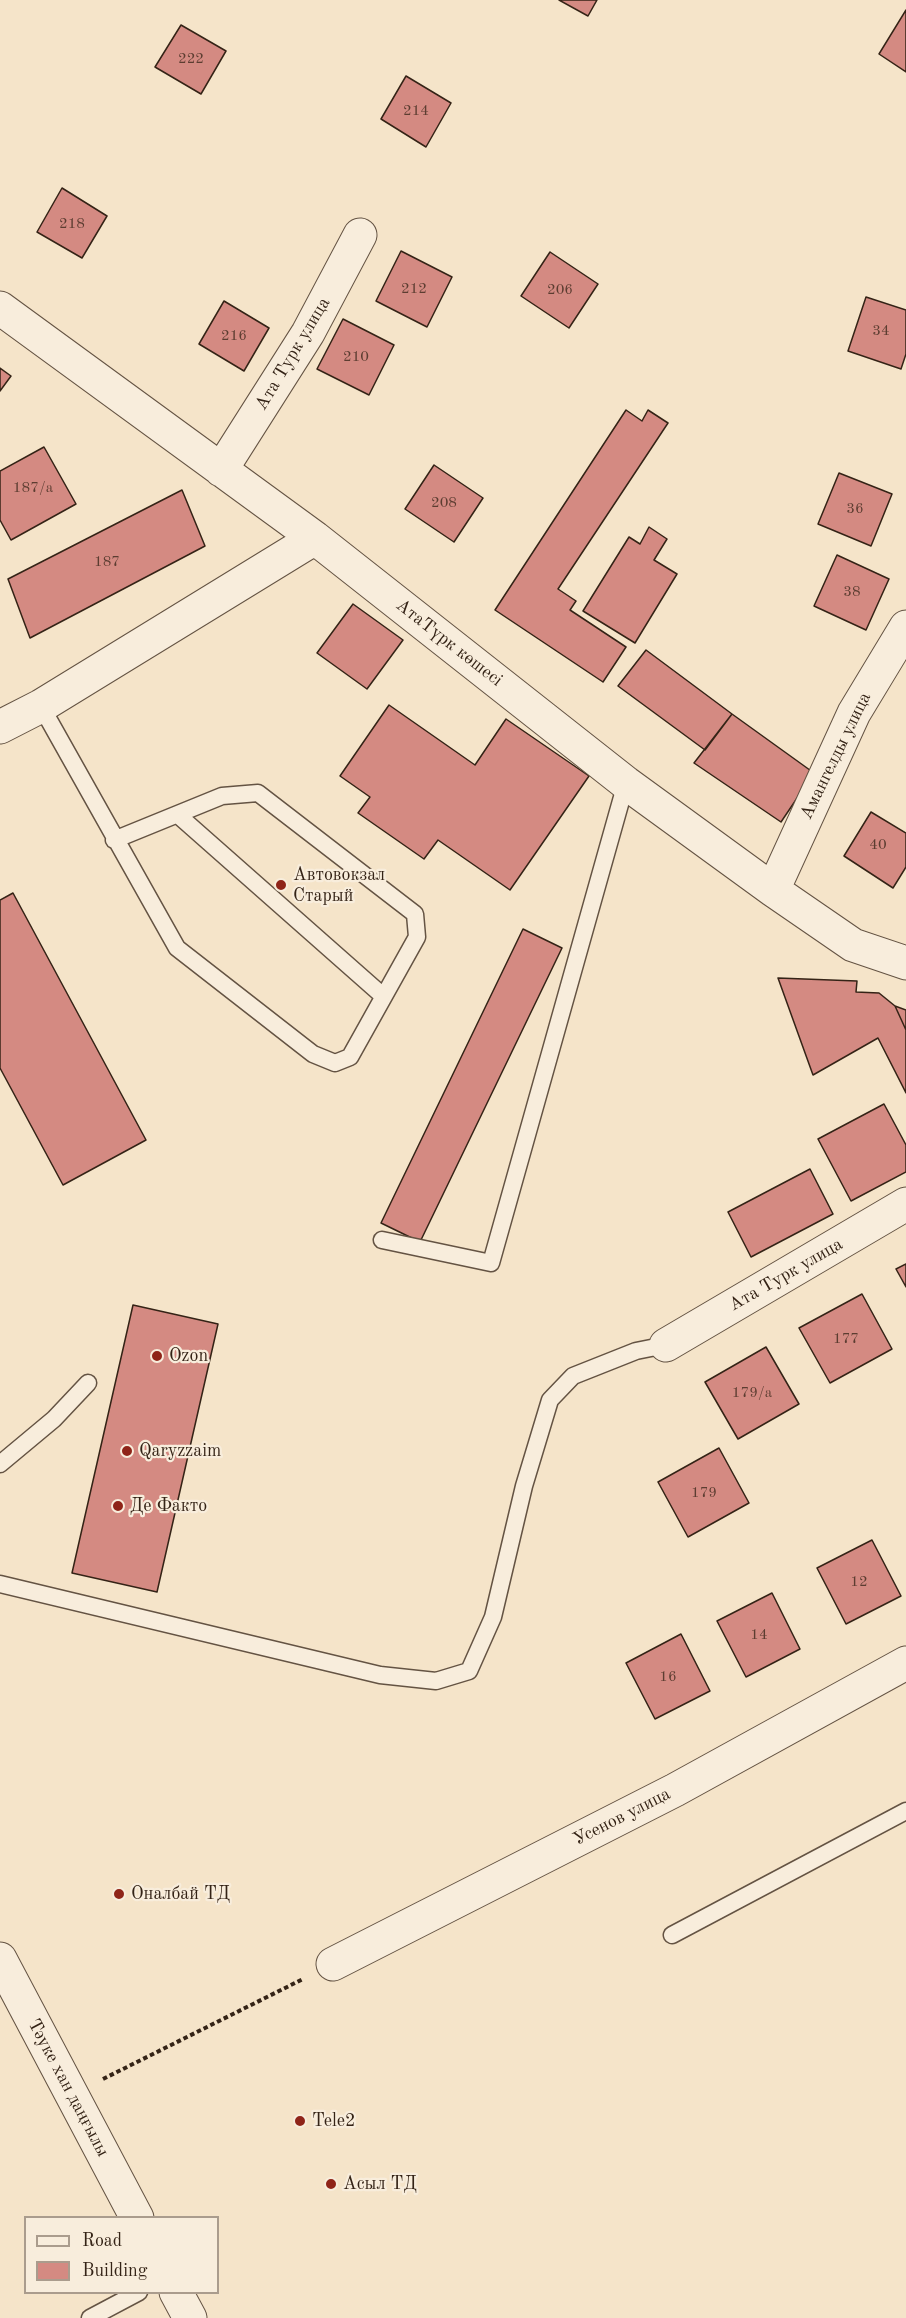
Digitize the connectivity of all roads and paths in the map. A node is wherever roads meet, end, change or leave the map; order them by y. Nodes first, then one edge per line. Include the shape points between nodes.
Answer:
1 (360, 235) dead end
2 (0, 308) edge
3 (221, 470) junction
4 (315, 538) junction
5 (906, 627) edge
6 (41, 706) junction
7 (0, 727) edge
8 (626, 783) junction
9 (178, 815) junction
10 (114, 840) junction
11 (773, 890) junction
12 (906, 963) edge
13 (383, 996) junction
14 (906, 1204) edge
15 (382, 1240) dead end
16 (666, 1345) joint
17 (88, 1383) dead end
18 (0, 1464) edge
19 (0, 1584) edge
20 (906, 1663) edge
21 (906, 1811) edge
22 (672, 1935) dead end
23 (0, 1959) edge
24 (333, 1964) joint
25 (72, 2095) junction
26 (136, 2216) edge
27 (135, 2294) edge
28 (177, 2294) edge
29 (90, 2318) edge
30 (190, 2318) edge

1 - 3 street, Ата Турк улица via 308,333
2 - 3 street, АтаТүрк көшесі
3 - 4 street, АтаТүрк көшесі
4 - 6 street
4 - 8 street, АтаТүрк көшесі
5 - 11 street, Амангелды улица via 854,713
6 - 7 street
6 - 10 lane
8 - 11 street, АтаТүрк көшесі
8 - 15 lane via 491,1263
9 - 10 lane
9 - 13 lane
9 - 13 lane via 222,796 258,794 415,914 417,937
10 - 13 lane via 177,948 314,1054 334,1063 350,1057
11 - 12 street, АтаТүрк көшесі via 853,945
14 - 16 street, Ата Турк улица
16 - 19 lane via 636,1351 573,1376 550,1400 524,1486 494,1617 469,1671 436,1681 380,1675
17 - 18 lane via 54,1419
20 - 24 street, Усенов улица via 675,1790
21 - 22 lane
23 - 25 street, Тәуке хан даңғылы
24 - 25 path
25 - 26 street, Тәуке хан даңғылы
27 - 29 lane
28 - 30 street

